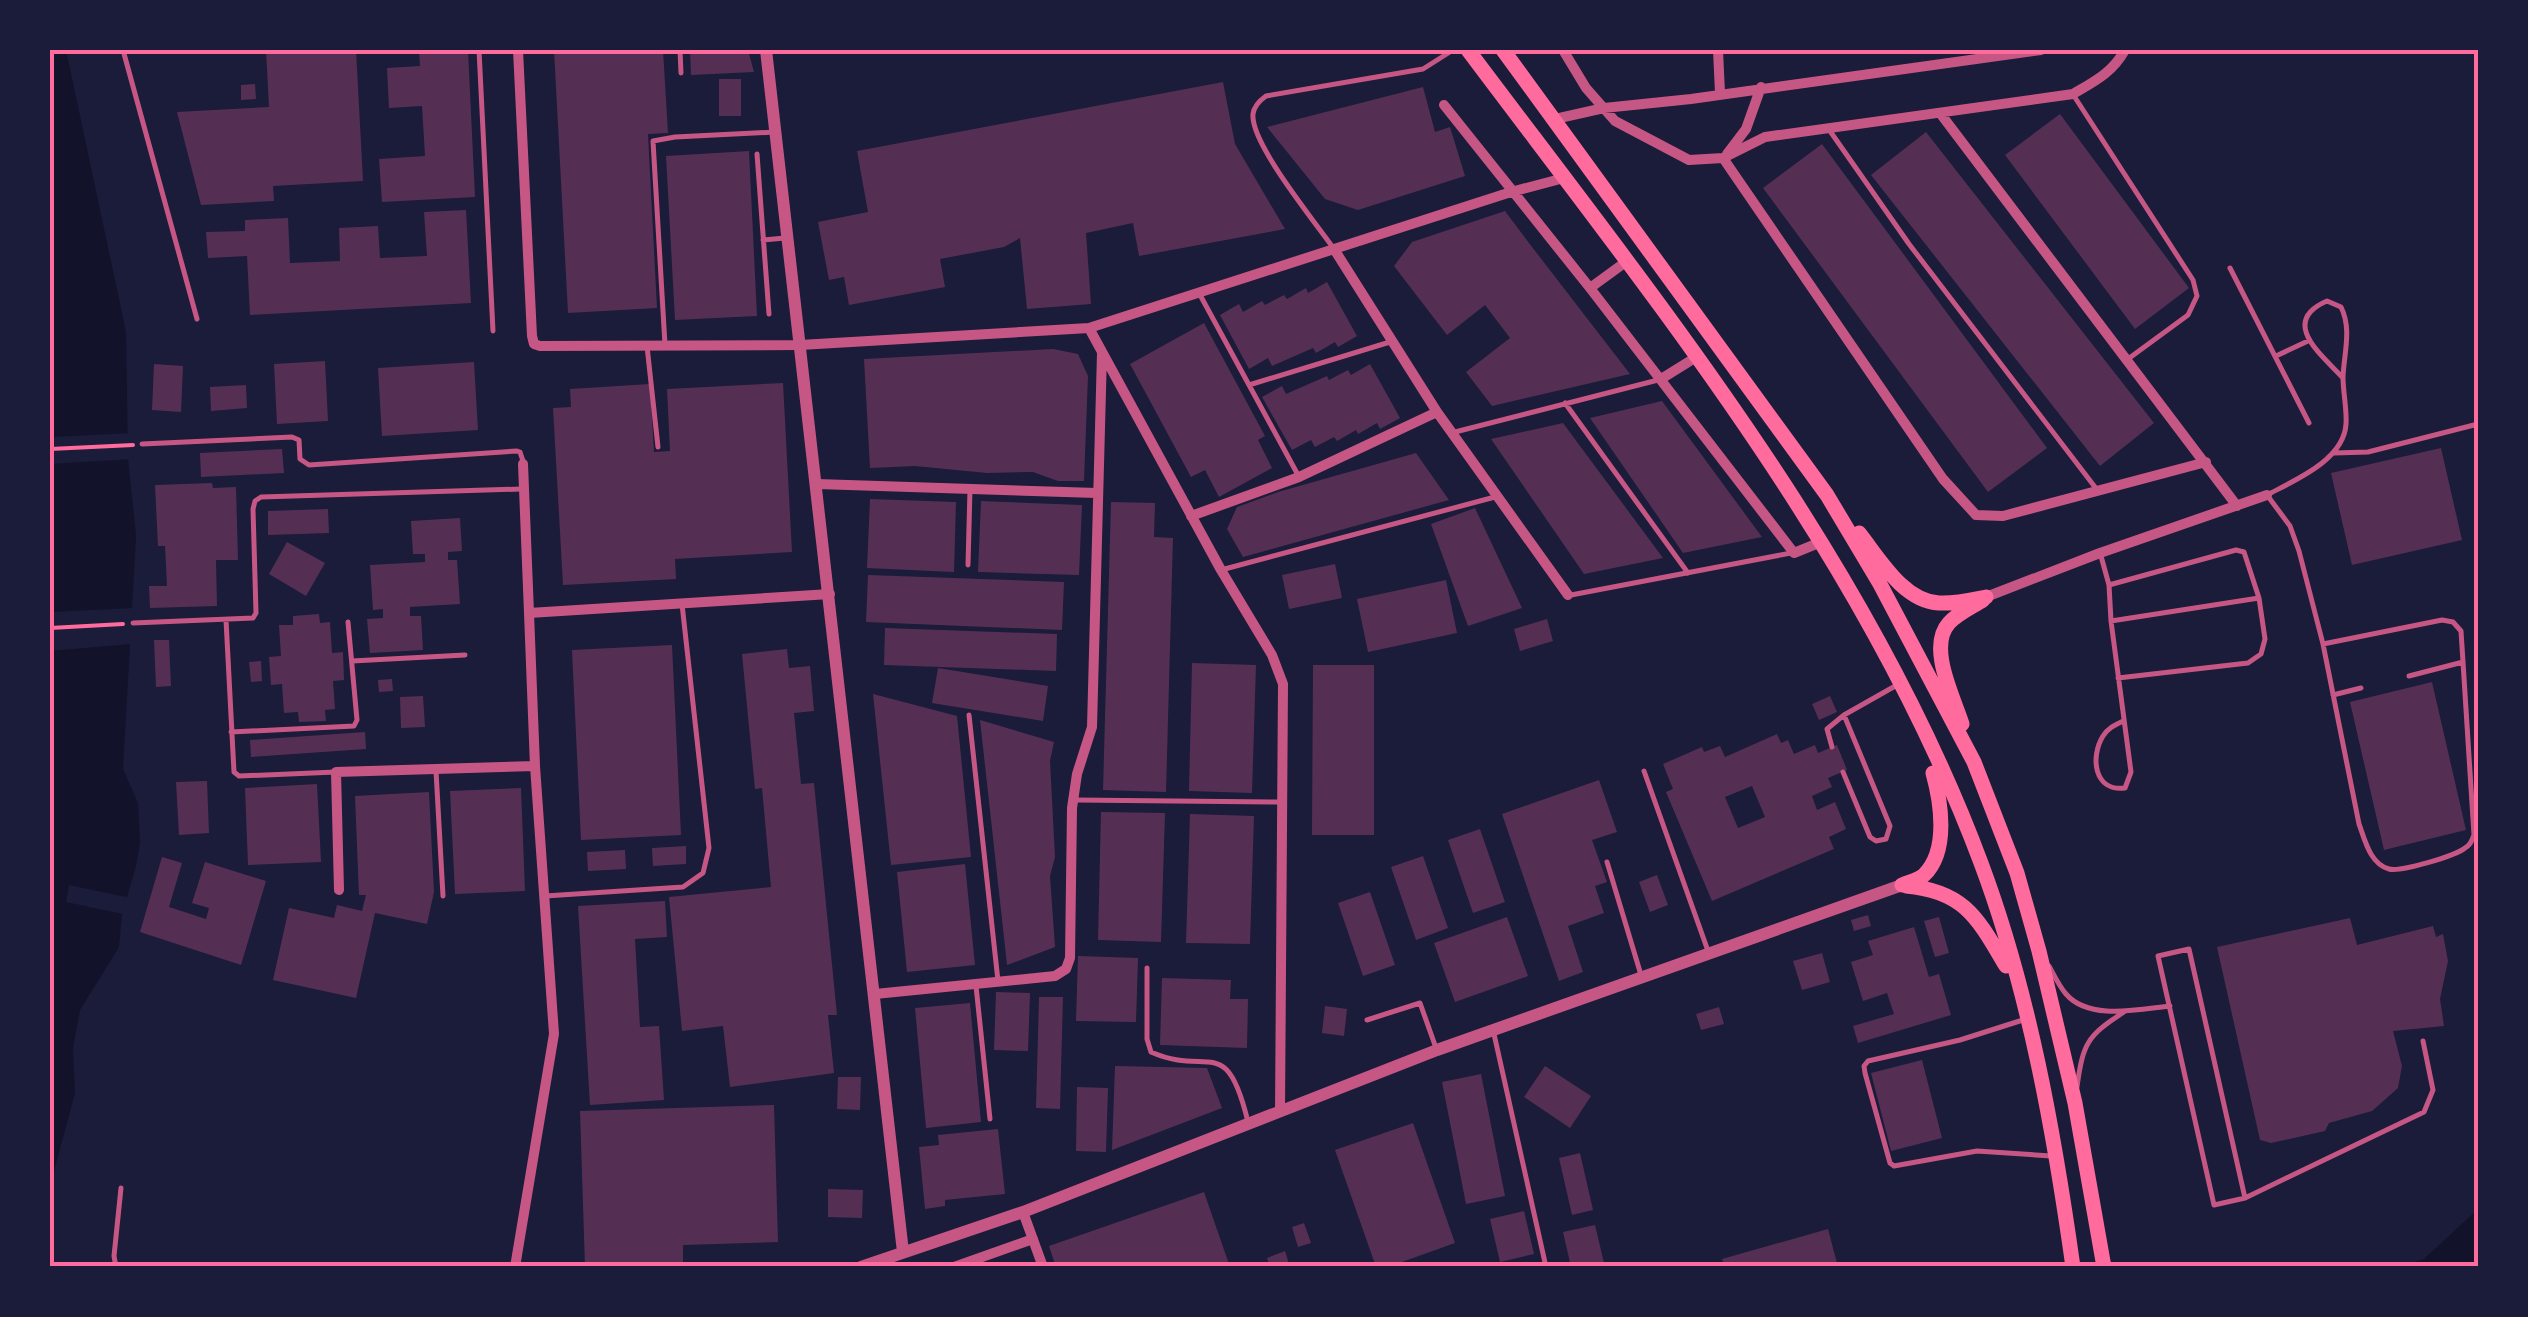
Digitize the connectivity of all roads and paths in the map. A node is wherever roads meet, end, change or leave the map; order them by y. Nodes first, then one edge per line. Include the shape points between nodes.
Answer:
1 (124, 50) edge
2 (479, 50) edge
3 (518, 50) edge
4 (680, 50) edge
5 (766, 50) edge
6 (1453, 50) edge
7 (1468, 50) edge
8 (1504, 50) edge
9 (1563, 50) edge
10 (1718, 50) edge
11 (1934, 50) edge
12 (2040, 50) edge
13 (2125, 50) edge
14 (1934, 64) junction
15 (681, 73) dead end
16 (1761, 87) junction
17 (1720, 93) junction
18 (2072, 94) junction
19 (1444, 106) dead end
20 (1604, 108) junction
21 (1940, 113) junction
22 (1555, 119) junction
23 (1829, 128) junction
24 (778, 132) junction
25 (757, 154) dead end
26 (1723, 158) junction
27 (1564, 178) junction
28 (1511, 192) junction
29 (788, 238) junction
30 (763, 240) junction
31 (1334, 249) junction
32 (1627, 261) junction
33 (2230, 268) dead end
34 (1590, 288) junction
35 (1199, 293) junction
36 (769, 314) dead end
37 (197, 319) dead end
38 (1089, 328) junction
39 (494, 331) dead end
40 (2308, 341) junction
41 (1390, 342) junction
42 (666, 345) junction
43 (800, 345) junction
44 (647, 346) junction
45 (1102, 352) junction
46 (1698, 356) junction
47 (2276, 356) junction
48 (2128, 358) junction
49 (2343, 378) junction
50 (1660, 380) junction
51 (1250, 385) junction
52 (1565, 403) junction
53 (1437, 412) junction
54 (2309, 423) dead end
55 (2478, 424) edge
56 (1453, 432) junction
57 (142, 444) joint
58 (658, 447) dead end
59 (50, 450) edge
60 (2334, 454) junction
61 (2206, 462) junction
62 (523, 464) joint
63 (1299, 477) junction
64 (817, 484) junction
65 (524, 489) junction
66 (970, 489) junction
67 (2098, 490) junction
68 (1096, 493) junction
69 (1827, 495) junction
70 (2267, 495) junction
71 (1498, 496) junction
72 (2236, 506) junction
73 (1191, 516) junction
74 (1820, 542) junction
75 (1794, 553) junction
76 (2100, 553) junction
77 (968, 565) dead end
78 (1221, 570) junction
79 (1688, 572) junction
80 (2109, 585) junction
81 (830, 594) junction
82 (1568, 595) joint
83 (1986, 597) junction
84 (2259, 598) junction
85 (682, 604) junction
86 (529, 613) junction
87 (226, 620) junction
88 (2111, 621) junction
89 (348, 622) dead end
90 (133, 623) joint
91 (50, 628) edge
92 (2323, 644) junction
93 (466, 655) dead end
94 (352, 661) junction
95 (2463, 662) junction
96 (2409, 676) dead end
97 (2118, 678) junction
98 (1900, 684) junction
99 (2361, 688) dead end
100 (2333, 695) junction
101 (969, 715) dead end
102 (1844, 715) junction
103 (2123, 720) junction
104 (1919, 723) junction
105 (232, 732) junction
106 (1832, 747) dead end
107 (1974, 762) junction
108 (535, 766) junction
109 (436, 771) junction
110 (1644, 771) dead end
111 (336, 772) junction
112 (1843, 772) dead end
113 (1073, 800) junction
114 (1283, 802) junction
115 (1607, 862) dead end
116 (1902, 885) junction
117 (340, 890) dead end
118 (443, 896) dead end
119 (545, 896) junction
120 (2039, 950) junction
121 (1709, 954) junction
122 (1147, 968) dead end
123 (1642, 978) junction
124 (998, 981) junction
125 (976, 984) junction
126 (2018, 986) junction
127 (875, 994) junction
128 (2170, 1006) junction
129 (2126, 1011) junction
130 (2026, 1019) junction
131 (1366, 1020) dead end
132 (1493, 1031) junction
133 (2423, 1041) dead end
134 (1438, 1050) junction
135 (2075, 1103) junction
136 (1280, 1112) junction
137 (990, 1119) dead end
138 (1248, 1124) junction
139 (2054, 1156) junction
140 (122, 1188) dead end
141 (2245, 1198) junction
142 (1023, 1212) junction
143 (1033, 1239) junction
144 (903, 1252) junction
145 (116, 1267) edge
146 (515, 1267) edge
147 (861, 1267) edge
148 (954, 1267) edge
149 (1043, 1267) edge
150 (1546, 1267) edge
151 (2073, 1267) edge
152 (2104, 1267) edge

1 - 37 lane
2 - 39 lane
3 - 44 street via 532,340 540,346
4 - 15 lane
5 - 24 street
6 - 31 lane via 1423,69 1258,102 1254,126 1265,151
7 - 27 main road
8 - 22 main road
9 - 20 street
10 - 17 street
11 - 14 street
12 - 14 street
13 - 18 street via 2104,77
14 - 16 street
16 - 17 street
16 - 26 street via 1746,130
17 - 20 street
18 - 21 street
18 - 48 lane via 2193,280 2196,296 2188,315
19 - 28 street
20 - 22 street
20 - 26 street via 1689,160
21 - 23 street
21 - 48 street
22 - 69 main road
23 - 26 street via 1765,137
23 - 67 lane
24 - 29 street
24 - 42 lane via 653,141
25 - 30 lane
26 - 67 street via 1942,479 1976,514 2003,516
27 - 28 street
27 - 32 main road
28 - 31 street
28 - 34 street
29 - 30 lane
29 - 43 street
30 - 36 lane
31 - 35 street
31 - 41 street
32 - 34 street
32 - 46 main road
33 - 47 lane
34 - 50 street
35 - 38 street
35 - 51 lane
38 - 43 street
38 - 45 street
40 - 47 lane
40 - 49 lane
40 - 49 lane via 2306,318 2315,306 2327,301 2342,307 2348,320
41 - 51 lane
41 - 53 street
42 - 43 street
42 - 44 street
43 - 64 street
44 - 58 lane
45 - 68 street
45 - 73 street
46 - 50 street
46 - 74 main road
47 - 54 lane
48 - 61 street
49 - 60 lane via 2346,425
50 - 52 lane
50 - 75 street
51 - 63 lane
52 - 56 lane
52 - 79 lane
53 - 56 street
53 - 63 street
55 - 60 lane
56 - 71 street
57 - 59 path
57 - 62 lane via 292,437 309,464 517,452
60 - 70 lane
61 - 67 street
61 - 72 street
62 - 65 street
63 - 73 street
64 - 66 street
64 - 81 street
65 - 86 street
65 - 87 lane via 262,497 253,509 256,612 248,620
66 - 68 street
66 - 77 lane
68 - 113 street via 1092,727
69 - 83 main road via 1906,590 1937,604
69 - 107 main road
70 - 72 street
70 - 92 lane via 2290,526
71 - 78 lane
71 - 82 street
72 - 76 street
73 - 78 street
74 - 75 street
74 - 98 main road
75 - 79 lane
76 - 80 lane
76 - 83 street
78 - 114 street via 1283,684
79 - 82 lane
80 - 84 lane via 2236,550 2248,558
80 - 88 lane
81 - 85 street
81 - 127 street
83 - 107 main road via 1942,637 1942,658
84 - 88 lane
84 - 97 lane via 2265,639 2261,654 2248,663
85 - 86 street
85 - 119 lane via 708,848 703,873 683,887
86 - 108 street
87 - 90 lane
87 - 105 lane
88 - 97 lane
89 - 94 lane
90 - 91 path
92 - 95 lane via 2442,620 2460,631
92 - 100 lane
93 - 94 lane
94 - 105 lane via 354,726
95 - 96 lane
95 - 100 lane via 2474,835 2460,851 2401,870 2387,869 2368,848
97 - 103 lane
98 - 102 lane
98 - 104 main road
99 - 100 lane
101 - 124 lane
102 - 106 lane via 1827,729
102 - 112 lane via 1890,826 1886,839 1870,836
103 - 103 lane via 2100,740 2105,787 2125,788 2131,772
104 - 116 main road via 1940,796 1940,828 1936,856 1924,876
104 - 126 main road via 1982,865
105 - 111 lane via 238,776
107 - 120 main road
108 - 109 street
108 - 119 street
109 - 111 street
109 - 118 lane
110 - 121 lane
111 - 117 street
113 - 114 lane
113 - 124 street via 1066,969 1056,976
114 - 136 street
115 - 123 lane
116 - 121 street
116 - 126 main road via 1932,888 1971,910
119 - 146 street via 554,1034
120 - 129 lane via 2068,996 2084,1006
120 - 135 main road
121 - 123 street
122 - 138 lane via 1151,1052 1223,1065 1239,1089
123 - 132 street
124 - 125 street
125 - 127 street
125 - 137 lane
126 - 130 main road
127 - 144 street
128 - 129 lane
128 - 141 lane via 2214,1205
128 - 141 lane via 2158,956 2189,950
129 - 135 lane via 2096,1030 2086,1046
130 - 139 main road
130 - 139 lane via 1868,1061 1865,1074 1894,1166 1977,1151
131 - 134 lane via 1420,1003
132 - 134 street
132 - 150 lane
133 - 141 lane via 2434,1090 2424,1112
134 - 136 street
135 - 152 main road
136 - 138 street
138 - 142 street
139 - 151 main road
140 - 145 lane
142 - 143 street
142 - 144 street
143 - 148 street
143 - 149 street
144 - 147 street

